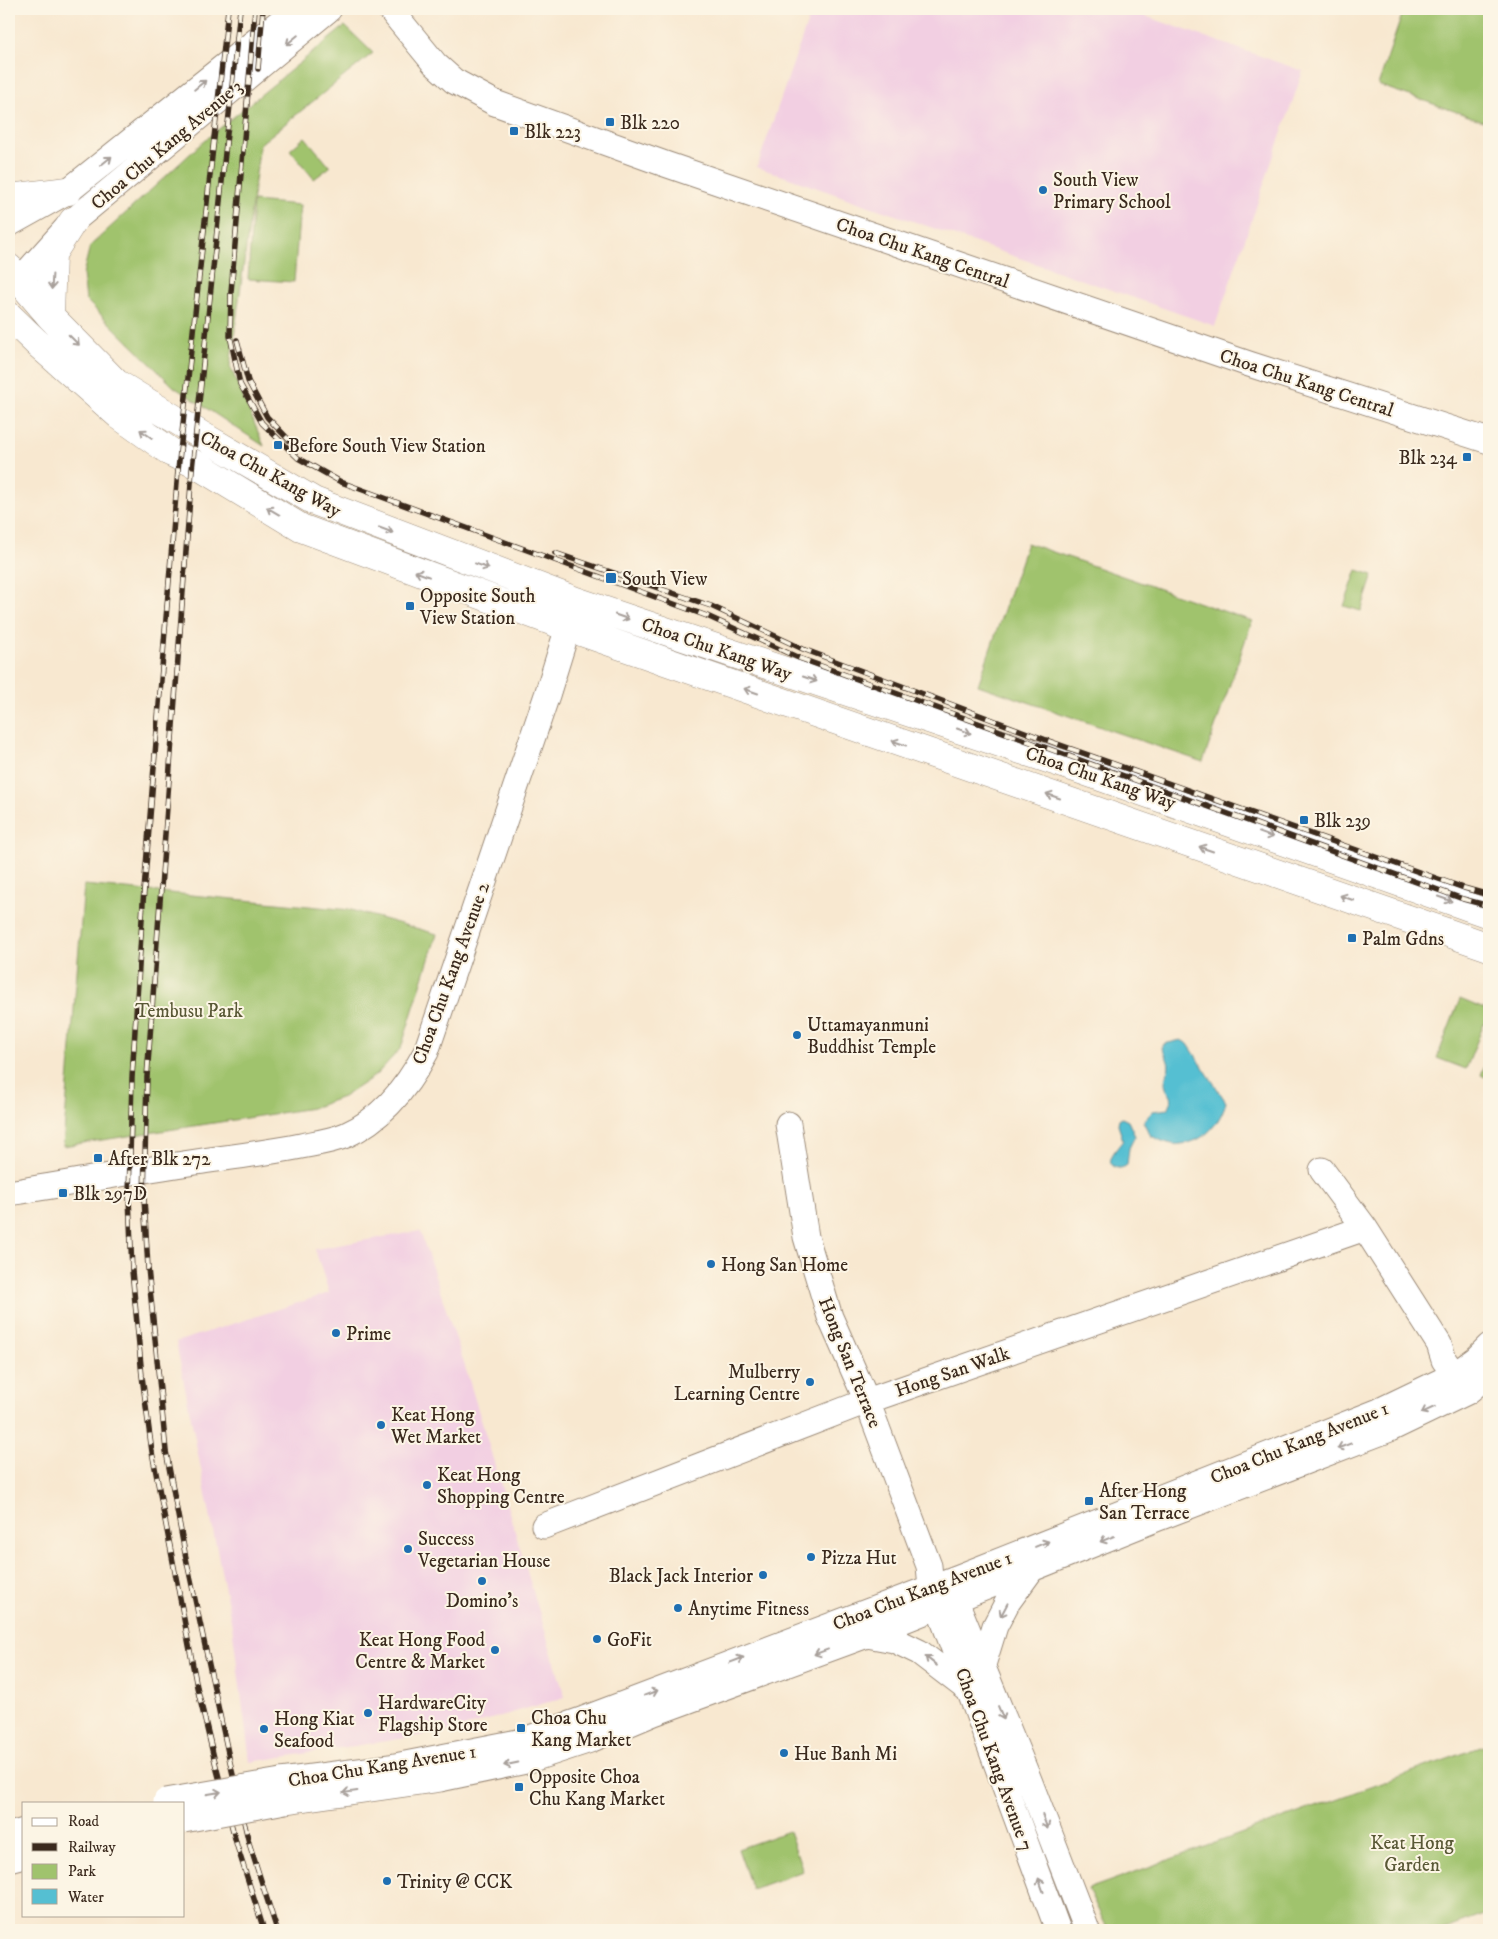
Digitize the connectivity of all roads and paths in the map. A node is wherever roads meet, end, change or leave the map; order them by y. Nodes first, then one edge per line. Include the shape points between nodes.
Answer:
1 (296, 9) edge
2 (329, 9) edge
3 (390, 9) edge
4 (68, 192) junction
5 (9, 198) edge
6 (72, 221) junction
7 (9, 224) edge
8 (12, 277) edge
9 (9, 316) edge
10 (50, 316) junction
11 (9, 333) edge
12 (36, 342) junction
13 (1489, 441) edge
14 (576, 601) junction
15 (566, 627) junction
16 (1489, 914) edge
17 (1489, 948) edge
18 (788, 1124) dead end
19 (1322, 1170) dead end
20 (9, 1193) edge
21 (1365, 1228) junction
22 (1439, 1344) junction
23 (1485, 1360) edge
24 (1460, 1383) junction
25 (867, 1401) junction
26 (544, 1526) dead end
27 (1031, 1570) junction
28 (940, 1588) junction
29 (867, 1635) junction
30 (982, 1668) junction
31 (970, 1691) junction
32 (283, 1791) junction
33 (161, 1802) edge
34 (185, 1820) edge
35 (22, 1832) edge
36 (9, 1835) edge
37 (22, 1856) edge
38 (9, 1859) edge
39 (1058, 1930) edge
40 (1087, 1930) edge

4 -> 1 street, Choa Chu Kang Avenue 3
2 -> 6 street, Choa Chu Kang Avenue 3
3 - 13 street, Choa Chu Kang Central via 435,64 454,81 495,103 1249,364
4 - 5 main road
4 - 7 street, Choa Chu Kang Avenue 3
6 - 8 street, Choa Chu Kang Avenue 3 via 29,270
6 -> 10 main road via 52,254
8 - 10 main road, Choa Chu Kang Way
9 - 12 main road, Choa Chu Kang Way
10 -> 14 main road, Choa Chu Kang Way via 116,383 314,502
11 - 12 main road
15 -> 12 main road, Choa Chu Kang Way via 301,528 172,453 120,416
14 - 15 street, Choa Chu Kang Avenue 2
14 -> 16 main road, Choa Chu Kang Way via 1086,772
17 -> 15 main road, Choa Chu Kang Way
15 - 20 street, Choa Chu Kang Avenue 2 via 547,695 426,1052 396,1098 366,1123 332,1139
18 - 25 street, Hong San Terrace via 809,1246 830,1317
19 - 21 street
21 - 22 street
21 - 25 street, Hong San Walk
22 - 23 street
22 - 24 street via 1444,1360
23 - 24 street, Choa Chu Kang Avenue 1
24 -> 27 street, Choa Chu Kang Avenue 1 via 1390,1429
28 -> 24 street, Choa Chu Kang Avenue 1 via 1379,1411
25 - 26 street, Hong San Walk
25 - 28 street, Hong San Terrace
27 - 28 street, Choa Chu Kang Avenue 1
27 -> 30 street via 995,1626
28 - 29 street, Choa Chu Kang Avenue 1
28 - 30 street, Choa Chu Kang Avenue 7
28 - 31 street, Choa Chu Kang Avenue 7
32 -> 28 street, Choa Chu Kang Avenue 1 via 518,1742
31 -> 29 street via 919,1652 894,1640
29 -> 32 street, Choa Chu Kang Avenue 1 via 526,1761 440,1779
30 -> 40 street, Choa Chu Kang Avenue 7
39 -> 31 street, Choa Chu Kang Avenue 7
33 -> 32 street, Choa Chu Kang Avenue 1, bridge
32 - 34 street, Choa Chu Kang Avenue 1, bridge
35 - 36 street
37 - 38 street

